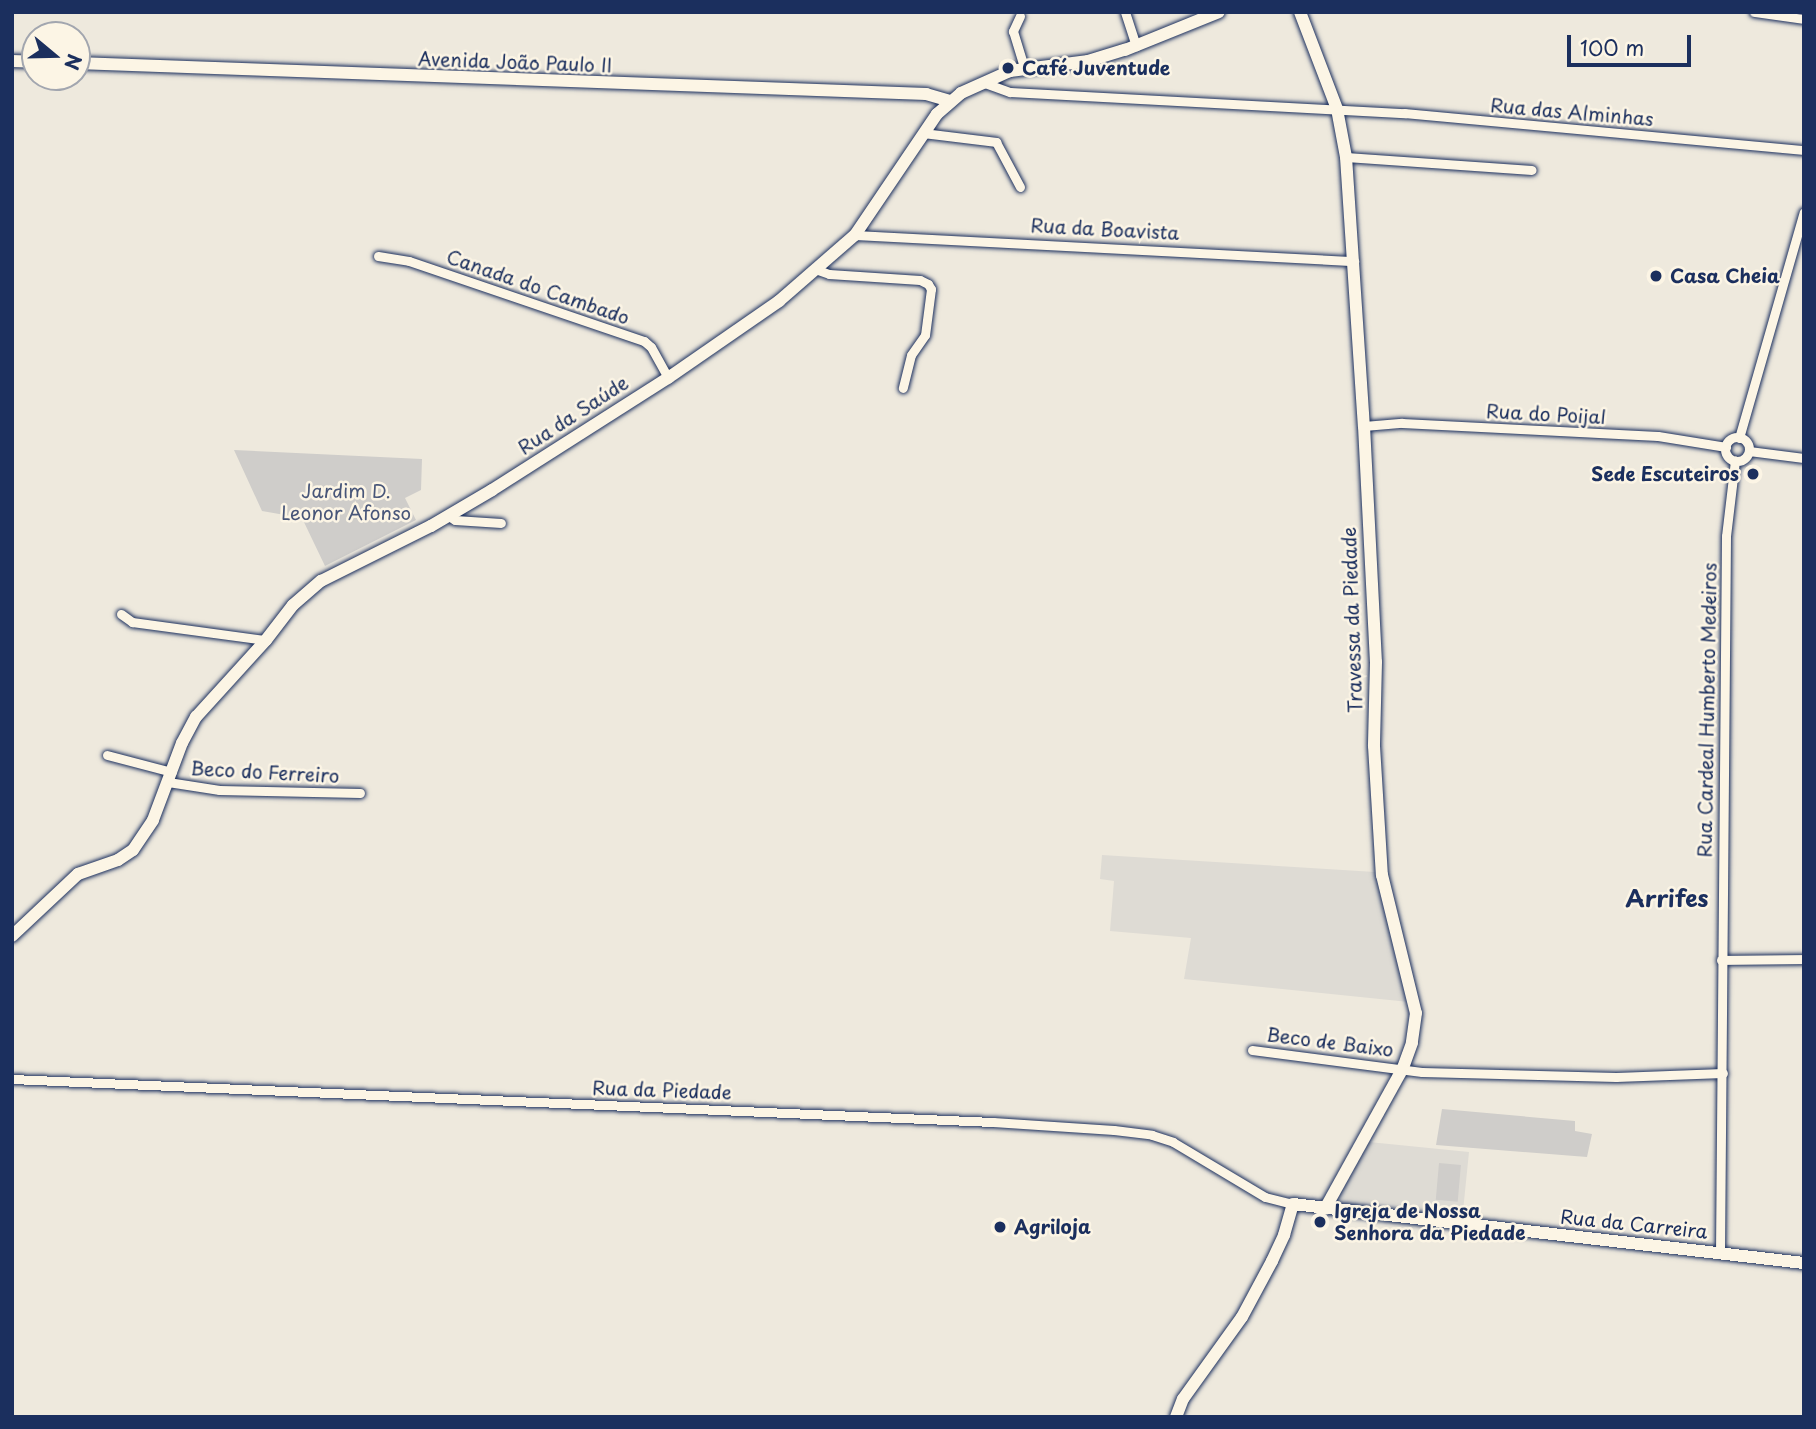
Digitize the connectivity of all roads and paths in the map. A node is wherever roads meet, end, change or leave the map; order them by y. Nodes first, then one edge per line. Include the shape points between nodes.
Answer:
1 (1125, 12) edge
2 (1219, 12) edge
3 (1300, 12) edge
4 (1754, 12) edge
5 (1020, 16) dead end
6 (1804, 19) edge
7 (1136, 46) junction
8 (91, 64) edge
9 (1024, 68) junction
10 (982, 82) junction
11 (951, 101) junction
12 (1337, 109) junction
13 (923, 133) junction
14 (1804, 150) edge
15 (1346, 157) junction
16 (1532, 170) dead end
17 (1020, 187) dead end
18 (1804, 212) edge
19 (855, 235) junction
20 (378, 256) dead end
21 (1354, 261) junction
22 (818, 270) junction
23 (668, 378) junction
24 (903, 388) dead end
25 (1364, 426) junction
26 (1739, 438) junction
27 (1726, 447) junction
28 (1749, 451) junction
29 (1804, 458) edge
30 (1735, 461) junction
31 (449, 516) junction
32 (501, 523) dead end
33 (121, 614) dead end
34 (266, 640) junction
35 (107, 755) dead end
36 (170, 777) junction
37 (360, 793) dead end
38 (12, 936) edge
39 (1804, 959) edge
40 (1721, 960) junction
41 (1252, 1050) dead end
42 (1403, 1068) junction
43 (1723, 1073) junction
44 (12, 1079) edge
45 (1293, 1204) junction
46 (1325, 1209) junction
47 (1720, 1253) junction
48 (1804, 1263) edge
49 (1176, 1417) edge

1 - 7 street
2 - 7 street, Rua da Saúde
3 - 12 street, Travessa da Piedade
4 - 6 street
5 - 9 street via 1013,31
7 - 9 street, Rua da Saúde via 1088,61
8 - 11 street, Avenida João Paulo II via 926,94
9 - 10 street, Rua da Saúde
10 - 11 street, Rua da Saúde
10 - 12 street, Rua das Alminhas via 1010,92
11 - 13 street, Rua da Saúde
12 - 14 street, Rua das Alminhas
12 - 15 street, Travessa da Piedade
13 - 17 street via 996,142
13 - 19 street, Rua da Saúde
15 - 16 street
15 - 21 street, Travessa da Piedade
18 - 26 street
19 - 21 street, Rua da Boavista
19 - 22 street, Rua da Saúde
20 - 23 street, Canada do Cambado via 409,261 644,341
21 - 25 street, Travessa da Piedade
22 - 23 street, Rua da Saúde
22 - 24 street via 928,284 925,335 911,355
23 - 31 street, Rua da Saúde
25 - 27 street, Rua do Poijal via 1402,423 1658,436
25 - 42 street, Travessa da Piedade via 1382,875 1416,1013
26 - 27 street
26 - 28 street via 1747,442
27 - 30 street via 1727,456
28 - 29 street
28 - 30 street via 1744,459
30 - 40 street, Rua Cardeal Humberto Medeiros via 1727,536
31 - 32 street
31 - 34 street, Rua da Saúde via 321,581 293,605
33 - 34 street via 132,622
34 - 36 street, Rua da Saúde via 196,717
35 - 36 street, Beco do Ferreiro
36 - 37 street, Beco do Ferreiro via 219,790
36 - 38 street, Rua da Saúde via 148,830 133,850 78,874
39 - 40 street
40 - 43 street, Rua Cardeal Humberto Medeiros
41 - 42 street, Beco de Baixo
42 - 43 street, Beco de Baixo via 1605,1077
42 - 46 street, Travessa da Piedade
43 - 47 street, Rua Cardeal Humberto Medeiros
44 - 45 street, Rua da Piedade via 1114,1130 1173,1142 1265,1197
45 - 46 street, Rua da Carreira
45 - 49 street via 1279,1248 1248,1306 1183,1399
46 - 47 street, Rua da Carreira
47 - 48 street, Rua da Carreira

